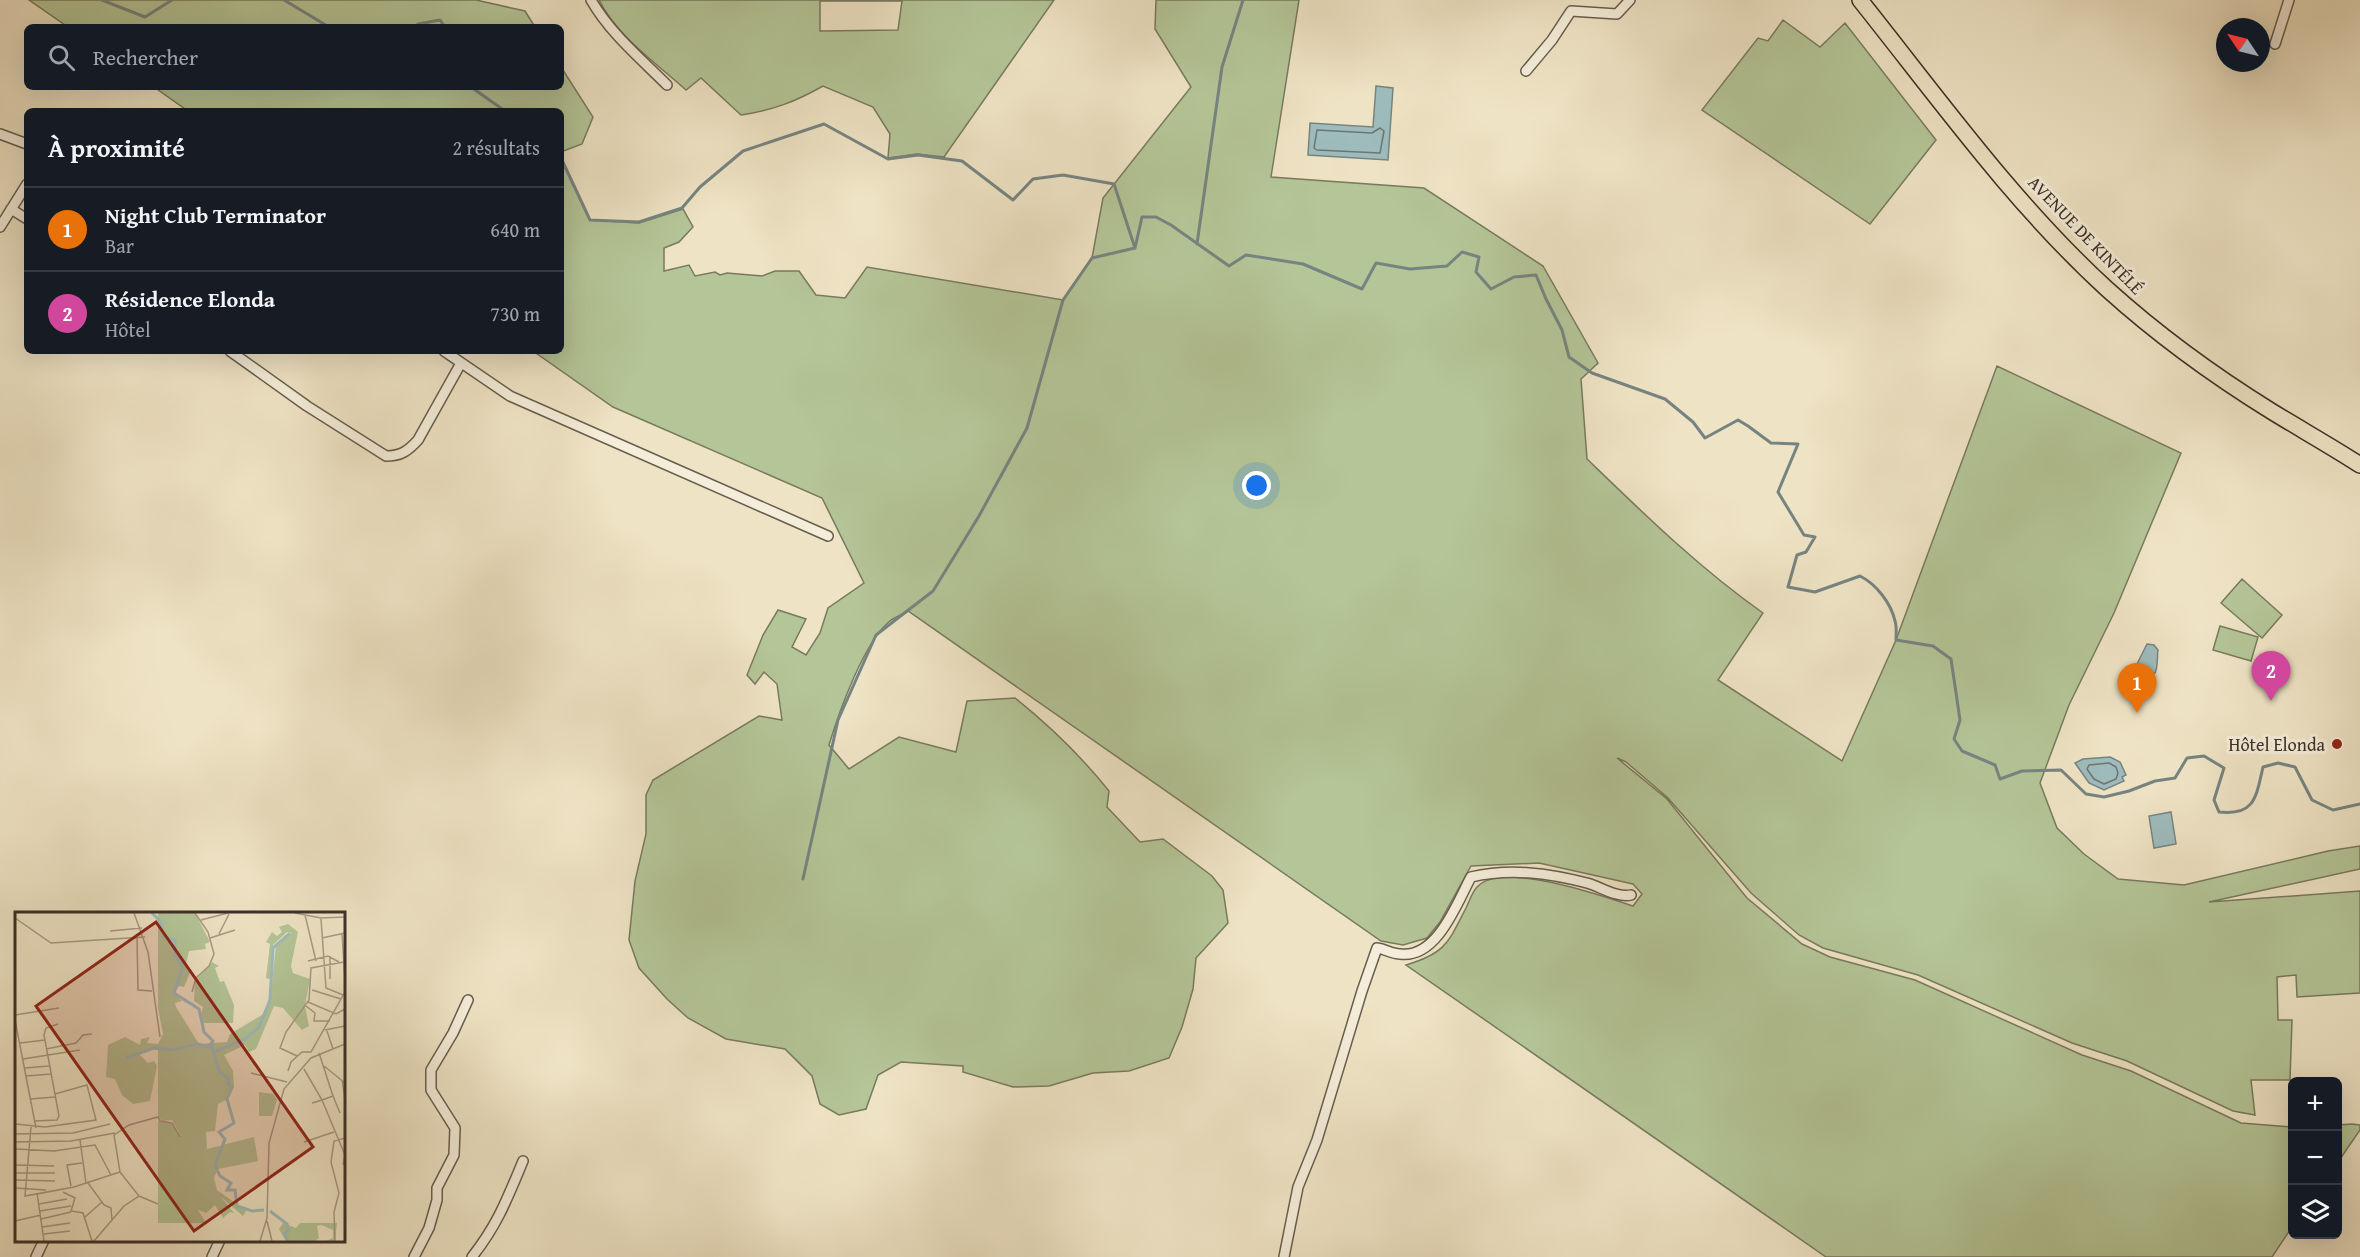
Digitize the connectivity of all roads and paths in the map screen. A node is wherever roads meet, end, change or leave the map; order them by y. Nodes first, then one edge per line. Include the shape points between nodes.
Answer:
1 (591, 0) edge
2 (1630, 0) edge
3 (1860, 0) edge
4 (2289, 0) edge
5 (2275, 44) dead end
6 (1526, 71) dead end
7 (667, 85) dead end
8 (0, 134) edge
9 (24, 143) edge
10 (24, 189) edge
11 (11, 209) junction
12 (24, 217) edge
13 (0, 227) edge
14 (234, 354) edge
15 (448, 354) edge
16 (461, 363) junction
17 (2360, 465) edge
18 (828, 536) dead end
19 (1631, 894) dead end
20 (468, 1000) dead end
21 (523, 1161) dead end
22 (43, 1242) edge
23 (219, 1242) edge
24 (36, 1257) edge
25 (212, 1257) edge
26 (414, 1257) edge
27 (472, 1257) edge
28 (1284, 1257) edge

1 - 7 street via 619,38
2 - 6 street via 1617,14 1571,11
3 - 17 main road, AVENUE DE KINTÉLÉ via 1988,160 2108,290 2190,358
4 - 5 street
8 - 9 street
10 - 11 street
11 - 12 street
11 - 13 street
14 - 16 street via 386,456 398,456 418,440
15 - 16 street
16 - 18 street via 510,396
19 - 28 street via 1624,896 1587,883 1531,872 1492,872 1471,877 1440,933 1418,953 1400,954 1377,948 1317,1140 1298,1187
20 - 26 street via 431,1070 431,1090 455,1128 454,1155 437,1188 429,1228
21 - 27 street via 509,1198
22 - 24 street
23 - 25 street

